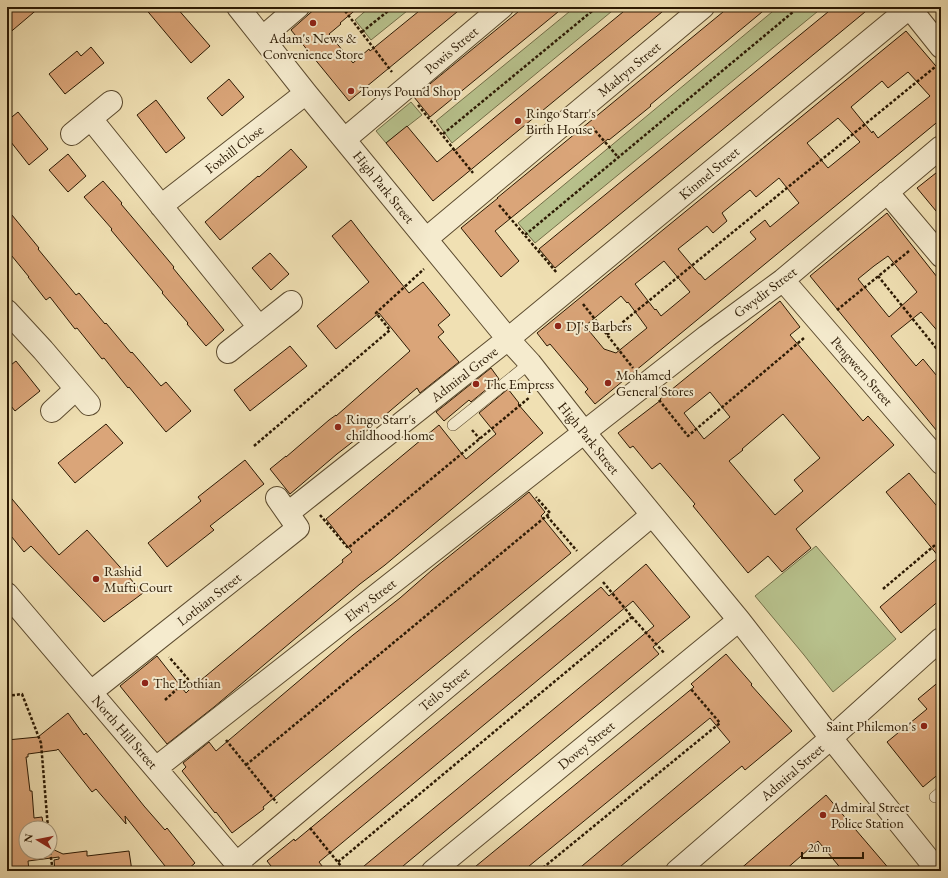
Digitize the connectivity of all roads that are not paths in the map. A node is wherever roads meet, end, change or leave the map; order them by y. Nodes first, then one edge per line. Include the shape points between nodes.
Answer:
1 (238, 7) edge
2 (298, 7) edge
3 (502, 7) edge
4 (703, 7) edge
5 (909, 7) edge
6 (263, 37) junction
7 (938, 57) edge
8 (306, 93) junction
9 (111, 102) dead end
10 (91, 118) junction
11 (72, 134) dead end
12 (344, 139) junction
13 (941, 147) edge
14 (887, 192) junction
15 (161, 206) junction
16 (426, 239) junction
17 (941, 256) edge
18 (783, 280) junction
19 (291, 302) dead end
20 (10, 319) edge
21 (259, 327) junction
22 (508, 339) junction
23 (228, 352) dead end
24 (530, 363) junction
25 (52, 411) dead end
26 (453, 425) dead end
27 (584, 432) junction
28 (941, 463) edge
29 (282, 505) joint
30 (652, 515) junction
31 (7, 594) edge
32 (739, 620) junction
33 (941, 639) edge
34 (91, 692) junction
35 (830, 738) junction
36 (156, 768) junction
37 (240, 867) edge
38 (433, 871) edge
39 (676, 871) edge
40 (938, 871) edge

1 - 6 street, High Park Street
2 - 6 street
3 - 12 street, Powis Street
4 - 16 street, Madryn Street
5 - 7 street
5 - 22 street, Kinmel Street
6 - 8 street, High Park Street
8 - 12 street, High Park Street
8 - 15 street, Foxhill Close
9 - 10 street
10 - 11 street
10 - 15 street
12 - 16 street, High Park Street
13 - 14 street, Gwydir Street
14 - 17 street
14 - 18 street, Gwydir Street
15 - 21 street
16 - 22 street, High Park Street
18 - 27 street, Gwydir Street
18 - 28 street, Pengwern Street
19 - 21 street
20 - 25 street via 43,350 83,397
21 - 23 street
22 - 24 street, High Park Street
22 - 29 street, Admiral Grove via 306,499
24 - 26 lane
24 - 27 street, High Park Street
27 - 30 street, High Park Street
27 - 36 street, Elwy Street
29 - 34 street, Lothian Street via 298,528
30 - 32 street, High Park Street
30 - 37 street, Teilo Street via 293,816
31 - 34 street, North Hill Street
32 - 35 street, High Park Street
32 - 38 street, Dovey Street
33 - 35 street, Admiral Street
34 - 36 street, North Hill Street
35 - 39 street, Admiral Street
35 - 40 street, High Park Street
36 - 37 street, North Hill Street

